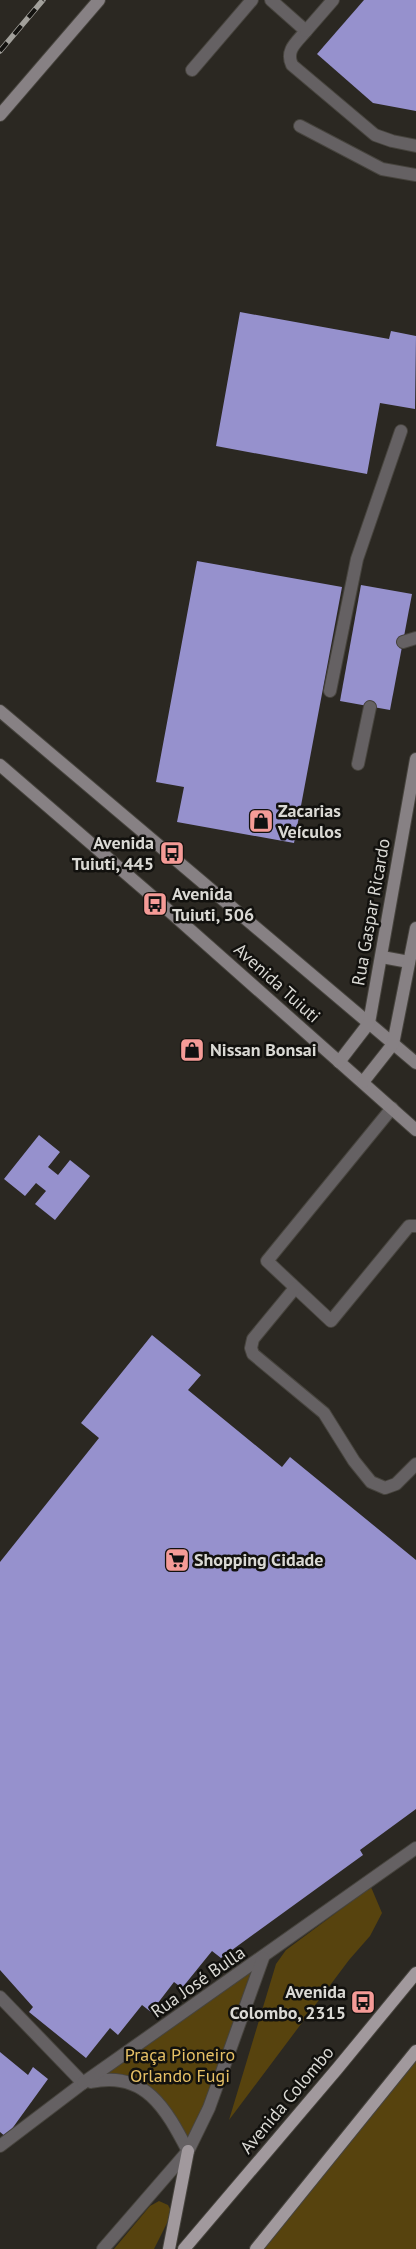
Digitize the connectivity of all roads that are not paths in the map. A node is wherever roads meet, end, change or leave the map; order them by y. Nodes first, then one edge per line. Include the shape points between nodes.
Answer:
1 (99, 0) edge
2 (252, 0) edge
3 (271, 0) edge
4 (332, 0) edge
5 (306, 31) junction
6 (192, 70) dead end
7 (0, 115) edge
8 (300, 126) dead end
9 (416, 146) edge
10 (416, 175) edge
11 (401, 431) dead end
12 (416, 638) edge
13 (403, 642) dead end
14 (330, 691) dead end
15 (370, 707) dead end
16 (0, 711) edge
17 (416, 759) edge
18 (358, 764) dead end
19 (0, 765) edge
20 (416, 928) edge
21 (382, 957) junction
22 (409, 962) junction
23 (369, 1023) junction
24 (393, 1044) junction
25 (339, 1062) junction
26 (416, 1063) edge
27 (363, 1082) junction
28 (392, 1108) junction
29 (416, 1130) edge
30 (416, 1226) edge
31 (295, 1288) junction
32 (416, 1464) edge
33 (416, 1848) edge
34 (263, 1958) junction
35 (416, 1973) edge
36 (0, 1997) edge
37 (416, 2051) edge
38 (83, 2084) junction
39 (0, 2146) edge
40 (188, 2151) junction
41 (257, 2248) edge
42 (103, 2249) edge
43 (169, 2249) edge
44 (184, 2249) edge

1 - 7 main road
2 - 6 street
3 - 5 street
4 - 5 street
5 - 9 street via 290,50 292,65 375,134
8 - 10 street via 382,169
11 - 14 street via 358,559 346,637
12 - 13 street
15 - 18 street
16 - 23 main road, Avenida Tuiuti
17 - 21 main road, Rua Gaspar Ricardo
19 - 25 main road, Avenida Tuiuti
20 - 22 main road
21 - 22 main road
21 - 23 main road, Rua Gaspar Ricardo
22 - 24 main road
23 - 24 main road, Avenida Tuiuti
23 - 25 main road, Rua Gaspar Ricardo
24 - 26 main road, Avenida Tuiuti
24 - 27 main road
25 - 27 main road, Avenida Tuiuti
27 - 28 main road, Avenida Tuiuti
28 - 29 main road, Avenida Tuiuti
28 - 31 street via 266,1261
30 - 31 street via 409,1226 331,1321
31 - 32 street via 253,1339 253,1354 324,1413 371,1482 385,1488 396,1484
33 - 34 street, Rua José Bulla
34 - 38 street, Rua José Bulla
34 - 40 street via 209,2108
35 - 44 main road, Avenida Colombo
36 - 38 street
37 - 41 main road
38 - 39 street, Rua José Bulla
38 - 40 street via 105,2079 139,2086 157,2100
40 - 42 street
40 - 43 main road

